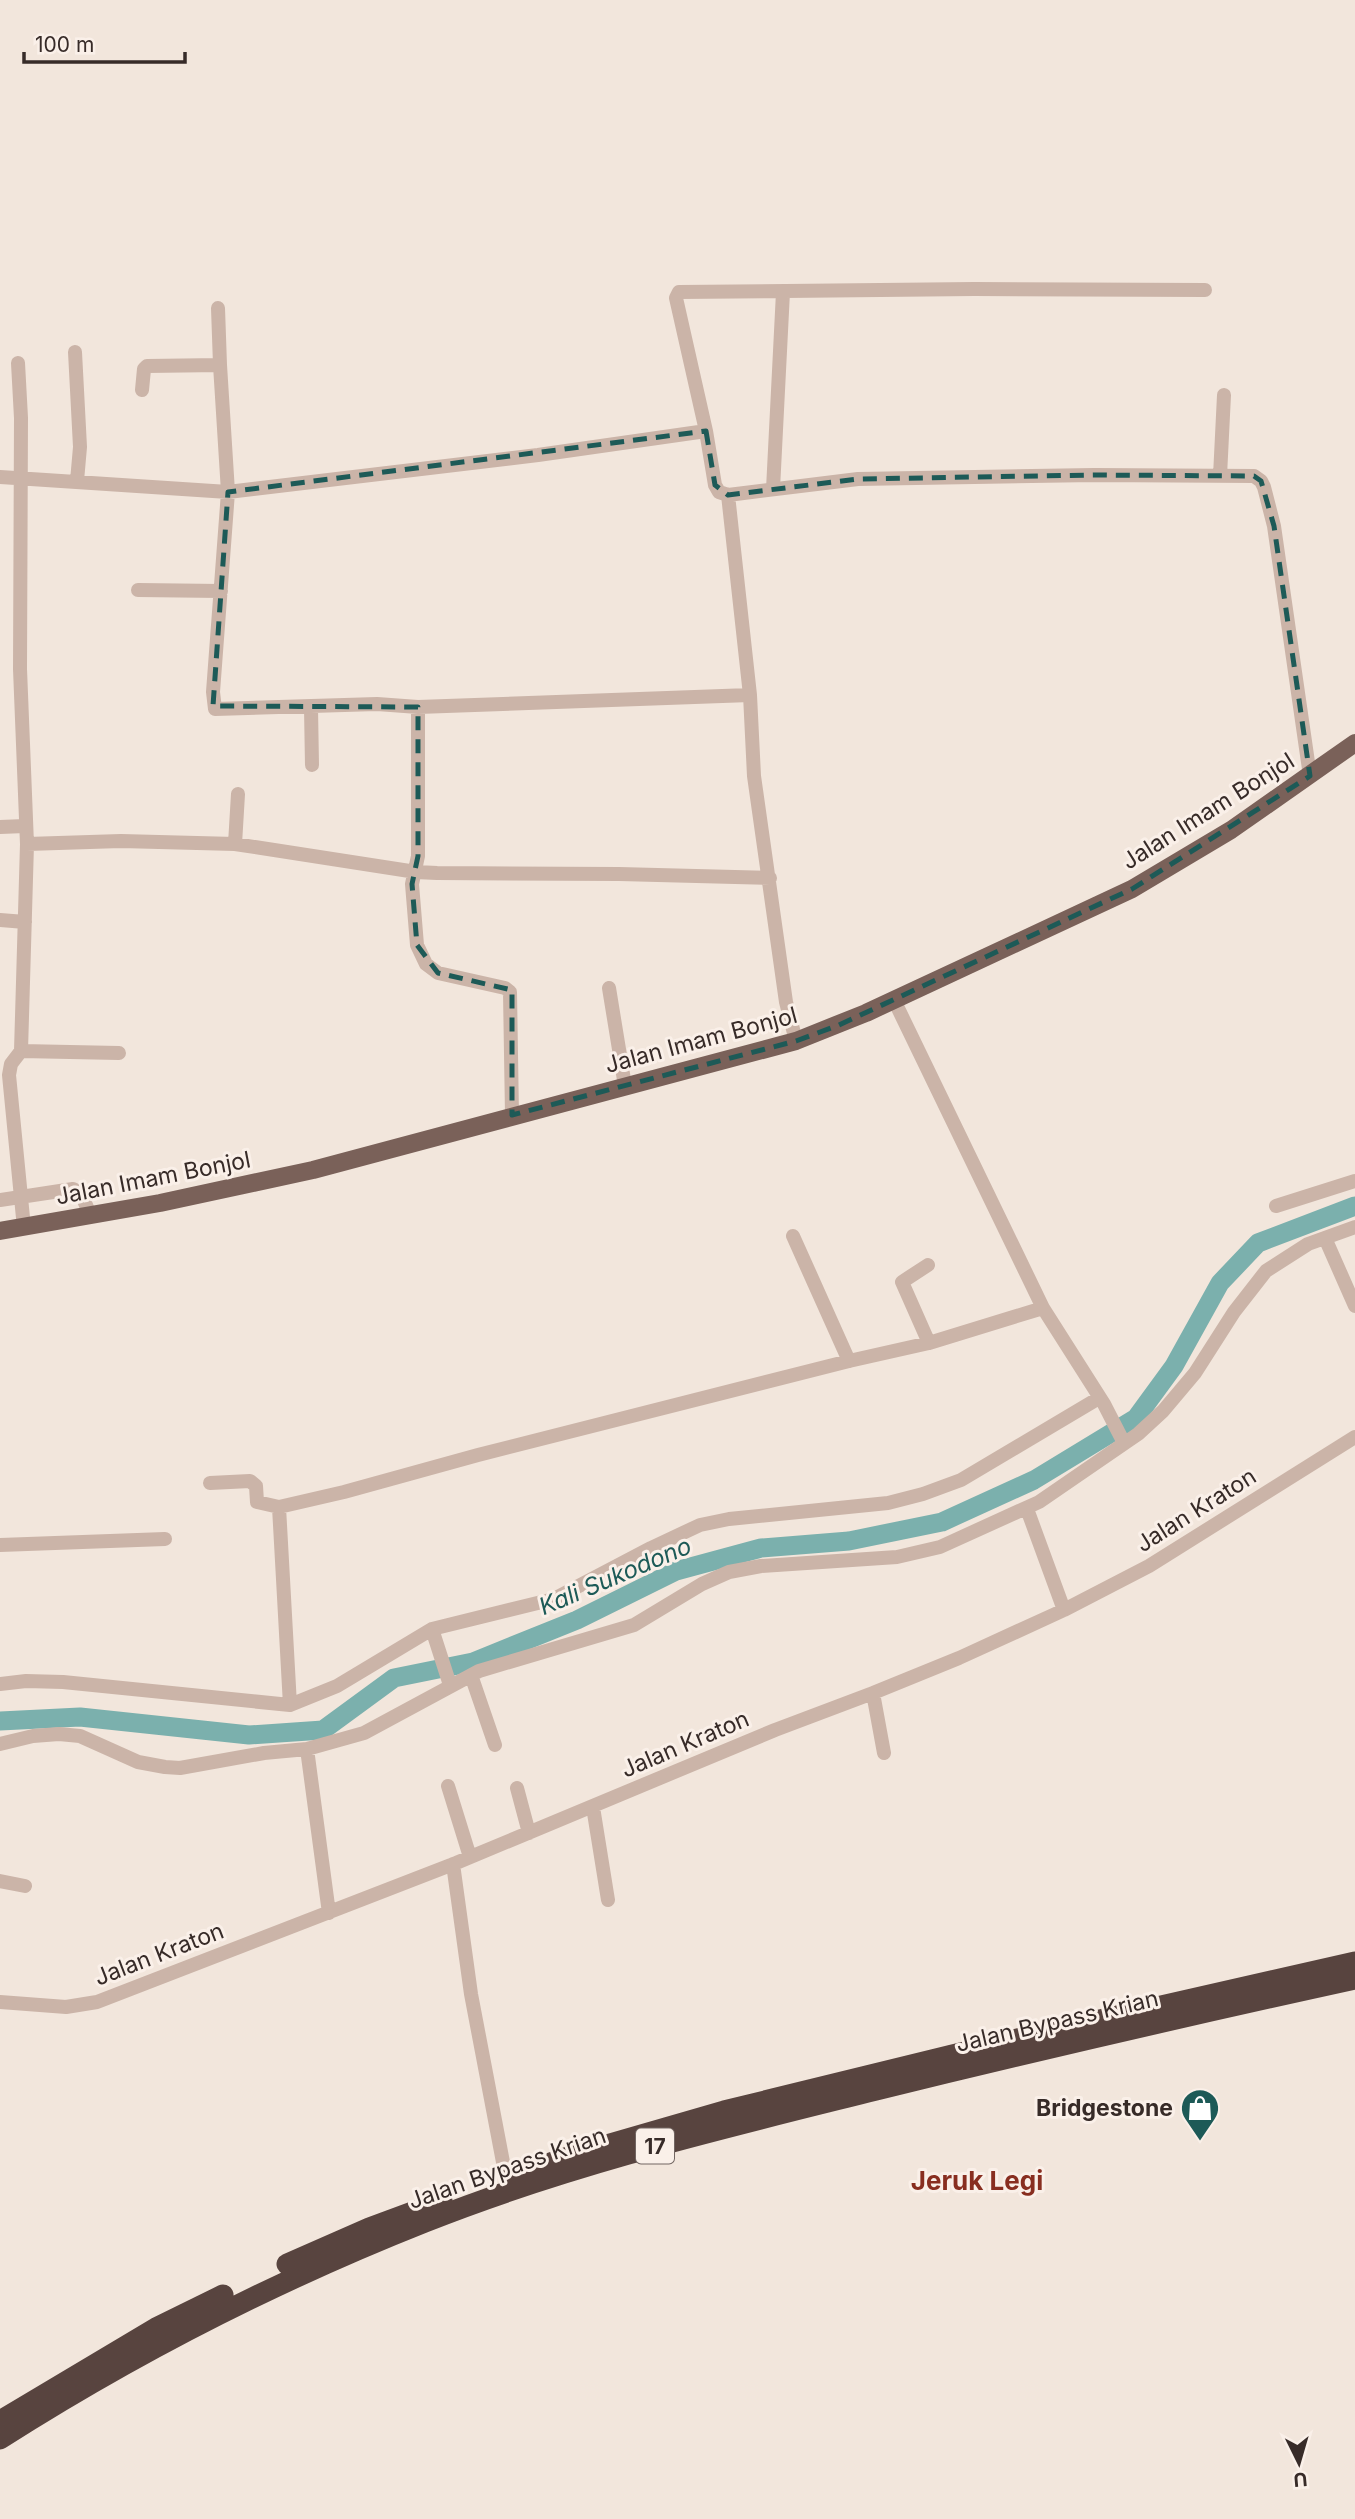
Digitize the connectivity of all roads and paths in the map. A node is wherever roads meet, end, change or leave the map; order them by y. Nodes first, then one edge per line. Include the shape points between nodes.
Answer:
1 (1205, 290) dead end
2 (783, 292) junction
3 (218, 309) dead end
4 (75, 352) dead end
5 (18, 363) dead end
6 (220, 365) junction
7 (142, 390) dead end
8 (1224, 395) dead end
9 (706, 431) junction
10 (1220, 476) junction
11 (0, 477) edge
12 (20, 478) junction
13 (77, 481) junction
14 (773, 489) junction
15 (228, 492) junction
16 (728, 495) junction
17 (138, 590) dead end
18 (221, 591) junction
19 (750, 695) junction
20 (418, 706) junction
21 (311, 708) junction
22 (1355, 743) edge
23 (312, 765) dead end
24 (1310, 776) junction
25 (238, 794) dead end
26 (25, 826) junction
27 (0, 827) edge
28 (27, 844) junction
29 (235, 844) junction
30 (416, 872) junction
31 (770, 878) junction
32 (0, 920) edge
33 (25, 922) junction
34 (609, 988) dead end
35 (894, 1000) junction
36 (796, 1041) junction
37 (21, 1051) junction
38 (119, 1053) dead end
39 (625, 1086) junction
40 (512, 1115) junction
41 (1355, 1181) edge
42 (22, 1197) junction
43 (0, 1200) edge
44 (1276, 1206) dead end
45 (90, 1215) junction
46 (1355, 1227) edge
47 (24, 1228) junction
48 (0, 1231) edge
49 (793, 1236) dead end
50 (1325, 1238) junction
51 (928, 1265) dead end
52 (1355, 1306) edge
53 (1044, 1308) junction
54 (929, 1343) junction
55 (849, 1361) junction
56 (1102, 1401) junction
57 (1355, 1437) edge
58 (1122, 1439) junction
59 (210, 1483) dead end
60 (279, 1507) junction
61 (1027, 1509) junction
62 (165, 1539) dead end
63 (0, 1545) edge
64 (1064, 1610) junction
65 (434, 1634) junction
66 (471, 1675) junction
67 (449, 1681) junction
68 (0, 1684) edge
69 (873, 1693) junction
70 (290, 1705) junction
71 (0, 1744) edge
72 (495, 1745) dead end
73 (307, 1749) junction
74 (884, 1753) dead end
75 (448, 1786) dead end
76 (517, 1788) dead end
77 (593, 1807) junction
78 (528, 1833) junction
79 (470, 1857) junction
80 (453, 1864) junction
81 (0, 1881) edge
82 (25, 1886) dead end
83 (608, 1900) dead end
84 (329, 1913) junction
85 (1355, 1962) edge
86 (1355, 1979) edge
87 (0, 2002) edge
88 (506, 2178) junction
89 (0, 2421) edge
90 (0, 2439) edge

1 - 2 street
2 - 9 street via 677,294
2 - 14 street
3 - 6 street
4 - 13 street via 80,447
5 - 12 street
6 - 7 street via 147,366
6 - 15 street
8 - 10 street
9 - 15 street
9 - 16 street via 715,485
10 - 14 street via 858,480
10 - 24 street via 1254,476 1264,486 1274,526
11 - 12 street
12 - 13 street
12 - 26 street
13 - 15 street
14 - 16 street
15 - 18 street
16 - 19 street
17 - 18 street
18 - 21 street via 212,692 215,709
19 - 20 street
19 - 31 street via 754,776
20 - 21 street
20 - 30 street
21 - 23 street
22 - 24 main road, Jalan Imam Bonjol
24 - 35 main road, Jalan Imam Bonjol via 1132,889
25 - 29 street
26 - 27 street
26 - 28 street
28 - 29 street
28 - 33 street
29 - 30 street
30 - 31 street
30 - 40 street via 413,913 417,945 426,964 443,975 510,992
31 - 36 street via 786,1002
32 - 33 street
33 - 37 street
34 - 39 street
35 - 36 main road, Jalan Imam Bonjol
35 - 53 street
36 - 39 main road, Jalan Imam Bonjol
37 - 38 street
37 - 42 street via 9,1076
39 - 40 main road, Jalan Imam Bonjol
40 - 45 main road, Jalan Imam Bonjol via 313,1170
41 - 44 street
42 - 43 street
42 - 45 street via 73,1189 81,1193
42 - 47 street
45 - 47 main road, Jalan Imam Bonjol
46 - 50 street
47 - 48 main road, Jalan Imam Bonjol
49 - 55 street
50 - 52 street
50 - 58 street via 1291,1253 1266,1271 1185,1385 1156,1418
51 - 54 street via 902,1282
53 - 54 street
53 - 56 street
54 - 55 street
55 - 60 street
56 - 58 street
56 - 65 street via 973,1475 923,1494 888,1503 708,1523 554,1599
57 - 64 street, Jalan Kraton via 1180,1548
58 - 61 street
59 - 60 street via 250,1481 256,1486 257,1502
60 - 70 street
61 - 64 street
61 - 66 street via 929,1551 729,1572 634,1625
62 - 63 street
64 - 69 street, Jalan Kraton
65 - 67 street
65 - 70 street via 337,1686
66 - 67 street
66 - 72 street
67 - 73 street via 364,1733
68 - 70 street via 63,1682
69 - 74 street
69 - 77 street, Jalan Kraton
71 - 73 street via 33,1736 80,1736 138,1762 172,1768
73 - 84 street
75 - 79 street
76 - 78 street
77 - 78 street, Jalan Kraton
77 - 83 street
78 - 79 street, Jalan Kraton
79 - 80 street, Jalan Kraton
80 - 84 street, Jalan Kraton
80 - 88 street via 471,1994
81 - 82 street
84 - 87 street, Jalan Kraton via 89,2004 66,2007
85 - 88 highway, Jalan Bypass Krian / 17 via 724,2111
86 - 90 highway, Jalan Bypass Krian / 17 via 743,2123 517,2189 424,2223 232,2306
88 - 89 highway, Jalan Bypass Krian / 17 via 380,2223 274,2270 156,2328

